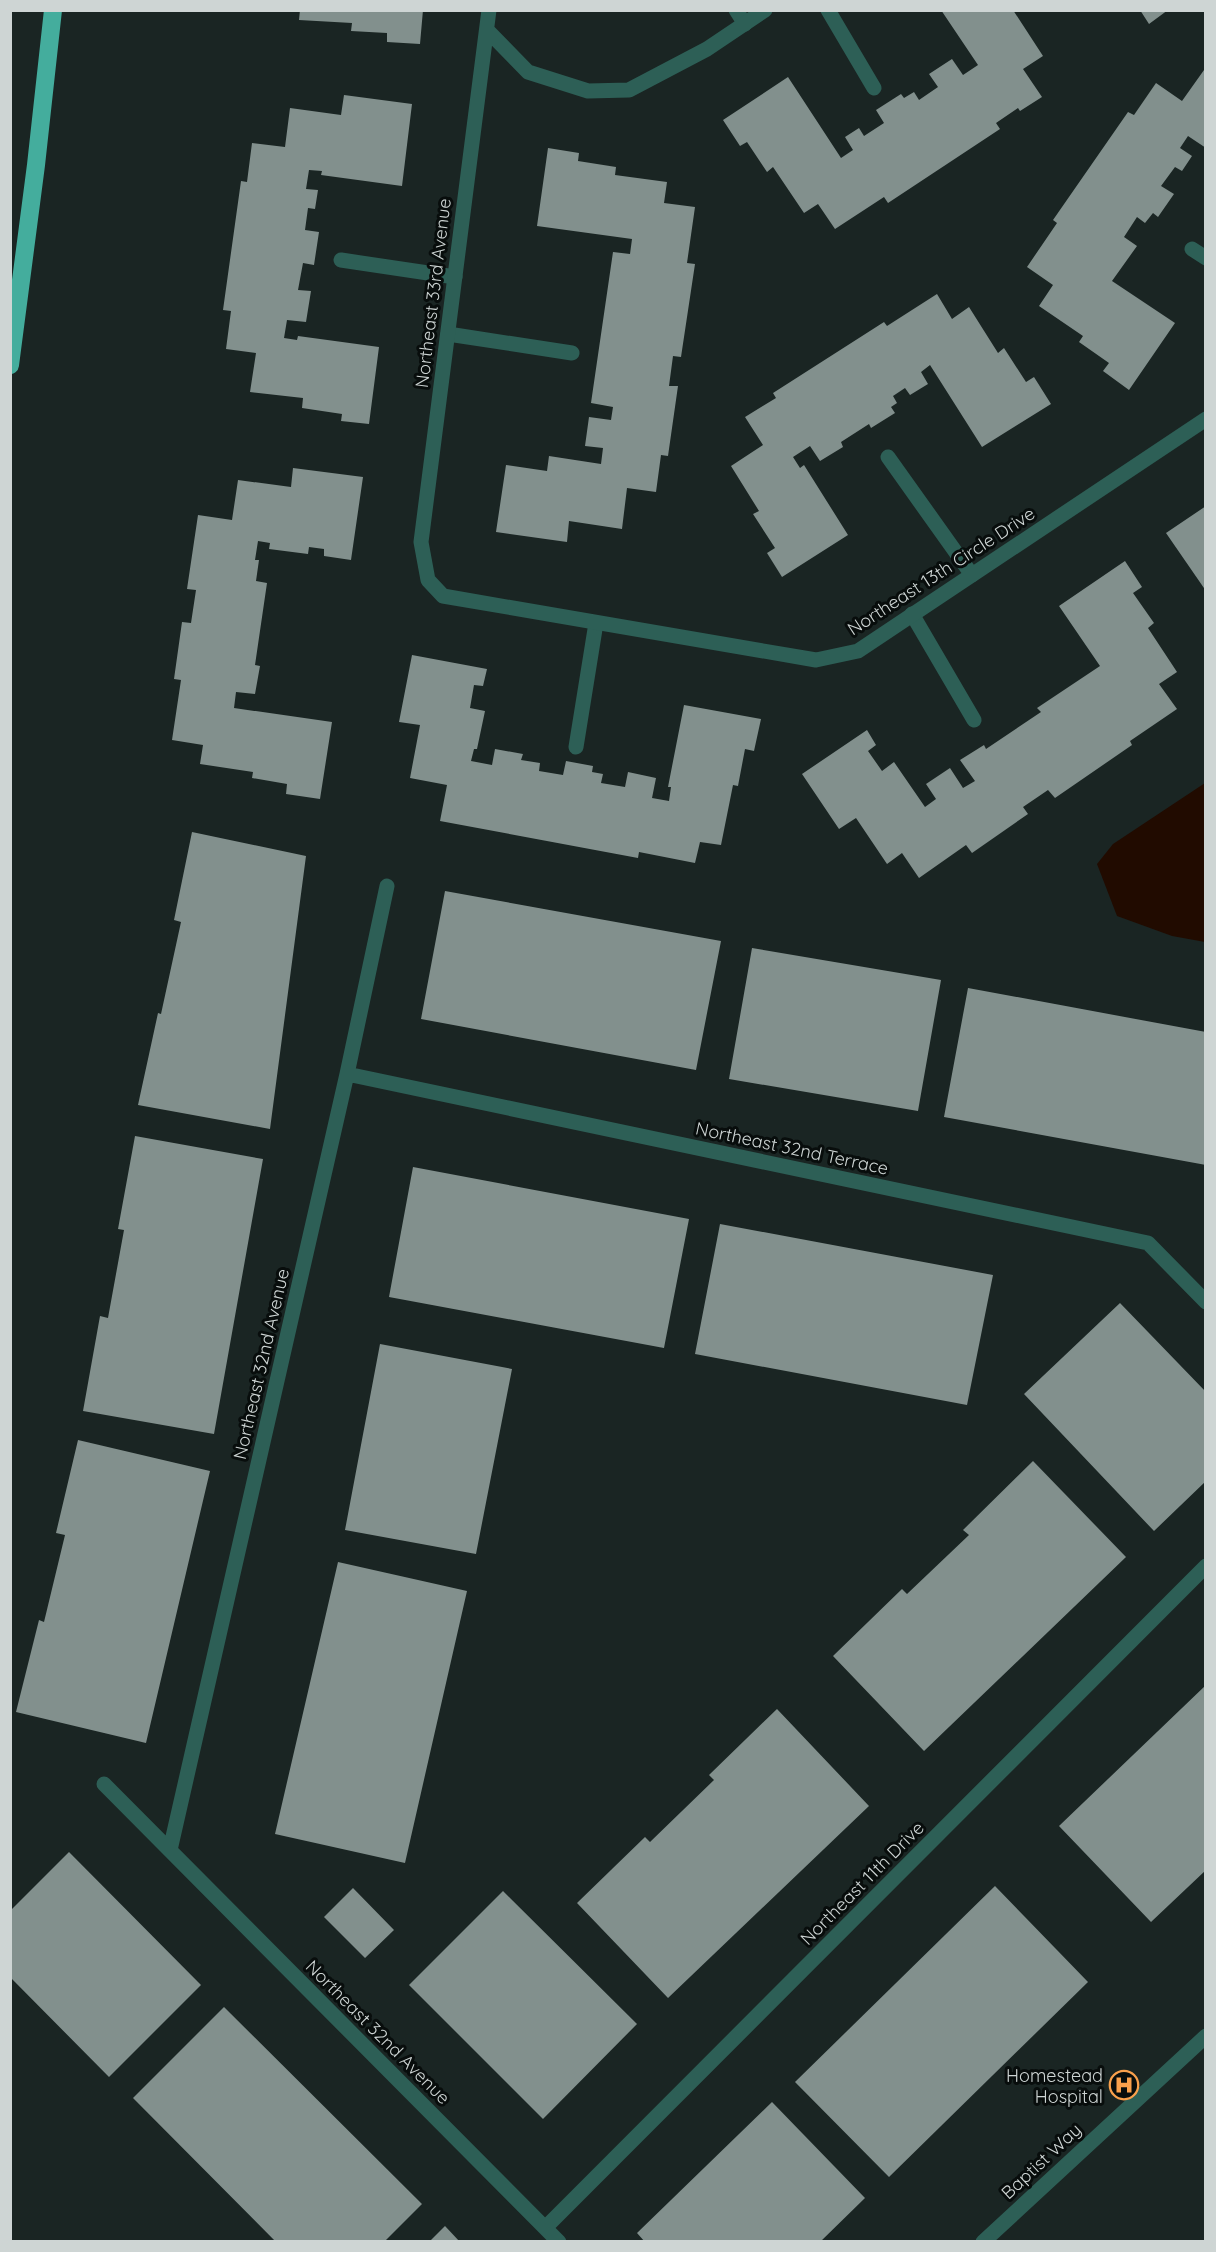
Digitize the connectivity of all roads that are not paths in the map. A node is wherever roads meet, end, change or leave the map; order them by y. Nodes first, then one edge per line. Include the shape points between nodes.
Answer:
1 (53, 10) edge
2 (489, 10) edge
3 (736, 10) edge
4 (765, 10) edge
5 (828, 10) edge
6 (745, 24) junction
7 (487, 30) junction
8 (874, 88) dead end
9 (1192, 249) dead end
10 (1206, 258) edge
11 (341, 260) dead end
12 (455, 277) junction
13 (448, 334) junction
14 (572, 353) dead end
15 (10, 365) edge
16 (1206, 419) edge
17 (888, 457) dead end
18 (972, 576) junction
19 (428, 580) joint
20 (912, 614) junction
21 (596, 623) junction
22 (974, 720) dead end
23 (576, 747) dead end
24 (387, 886) dead end
25 (346, 1074) junction
26 (1206, 1302) edge
27 (1206, 1566) edge
28 (104, 1784) dead end
29 (170, 1850) junction
30 (1206, 2036) edge
31 (545, 2228) junction
32 (558, 2241) edge
33 (982, 2241) edge

1 - 15 highway
2 - 7 street, Northeast 33rd Avenue
3 - 6 street
4 - 6 street
5 - 8 street
6 - 7 street via 629,90 588,91 528,72
7 - 12 street, Northeast 33rd Avenue
9 - 10 street
11 - 12 street
12 - 13 street, Northeast 33rd Avenue
13 - 14 street
13 - 19 street, Northeast 33rd Avenue via 421,542
16 - 18 street, Northeast 13th Circle Drive
17 - 18 street
18 - 20 street, Northeast 13th Circle Drive
19 - 21 street, Northeast 13th Circle Drive via 443,596
20 - 21 street, Northeast 13th Circle Drive via 858,651 816,660
20 - 22 street
21 - 23 street
24 - 25 street, Northeast 32nd Avenue
25 - 26 street, Northeast 32nd Terrace via 1148,1243
25 - 29 street, Northeast 32nd Avenue
27 - 31 street, Northeast 11th Drive
28 - 29 street, Northeast 32nd Avenue
29 - 31 street, Northeast 32nd Avenue
30 - 33 street, Baptist Way
31 - 32 street, Northeast 32nd Avenue

